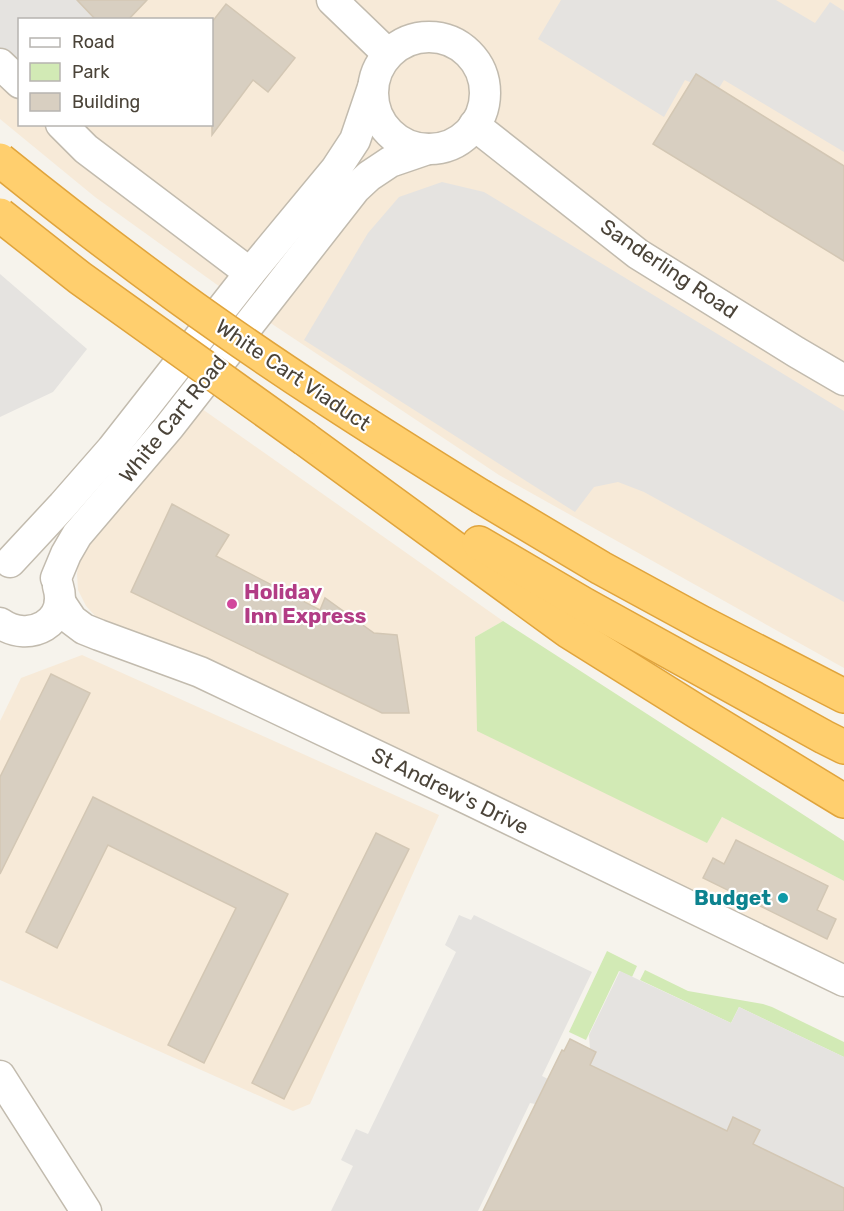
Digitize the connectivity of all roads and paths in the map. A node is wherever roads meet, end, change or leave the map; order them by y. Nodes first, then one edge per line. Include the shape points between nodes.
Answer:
1 (332, 0) edge
2 (388, 54) junction
3 (0, 64) edge
4 (18, 81) edge
5 (373, 87) junction
6 (474, 125) junction
7 (63, 126) edge
8 (428, 148) junction
9 (0, 160) edge
10 (0, 215) edge
11 (250, 273) junction
12 (844, 380) edge
13 (3, 565) edge
14 (58, 590) junction
15 (577, 618) junction
16 (0, 623) edge
17 (844, 696) edge
18 (844, 747) edge
19 (844, 801) edge
20 (844, 981) edge
21 (0, 1076) edge
22 (86, 1211) edge

1 - 2 street
2 - 5 street
2 - 6 street via 415,38 446,39 460,46 472,57 484,85 484,101
3 - 4 street
5 - 8 street via 376,112 391,134 415,147
5 - 11 street, White Cart Road via 355,140 336,169
6 - 8 street via 452,144
6 - 12 street, Sanderling Road via 638,254
7 - 11 street via 86,149
8 - 14 street, White Cart Road via 390,162 355,189 169,427 77,535 66,554
9 - 17 highway, White Cart Viaduct, bridge via 247,345 482,498 601,568
10 - 15 highway, White Cart Viaduct, bridge via 80,278 305,439
11 - 13 street, White Cart Road via 112,449
13 - 14 street, St Andrew's Drive via 26,559 38,562 48,568
14 - 16 street, White Cart Road via 55,614 47,624 24,632
14 - 20 street, St Andrew's Drive via 72,620 84,628 210,677
15 - 18 highway
15 - 19 highway via 696,711
21 - 22 street

